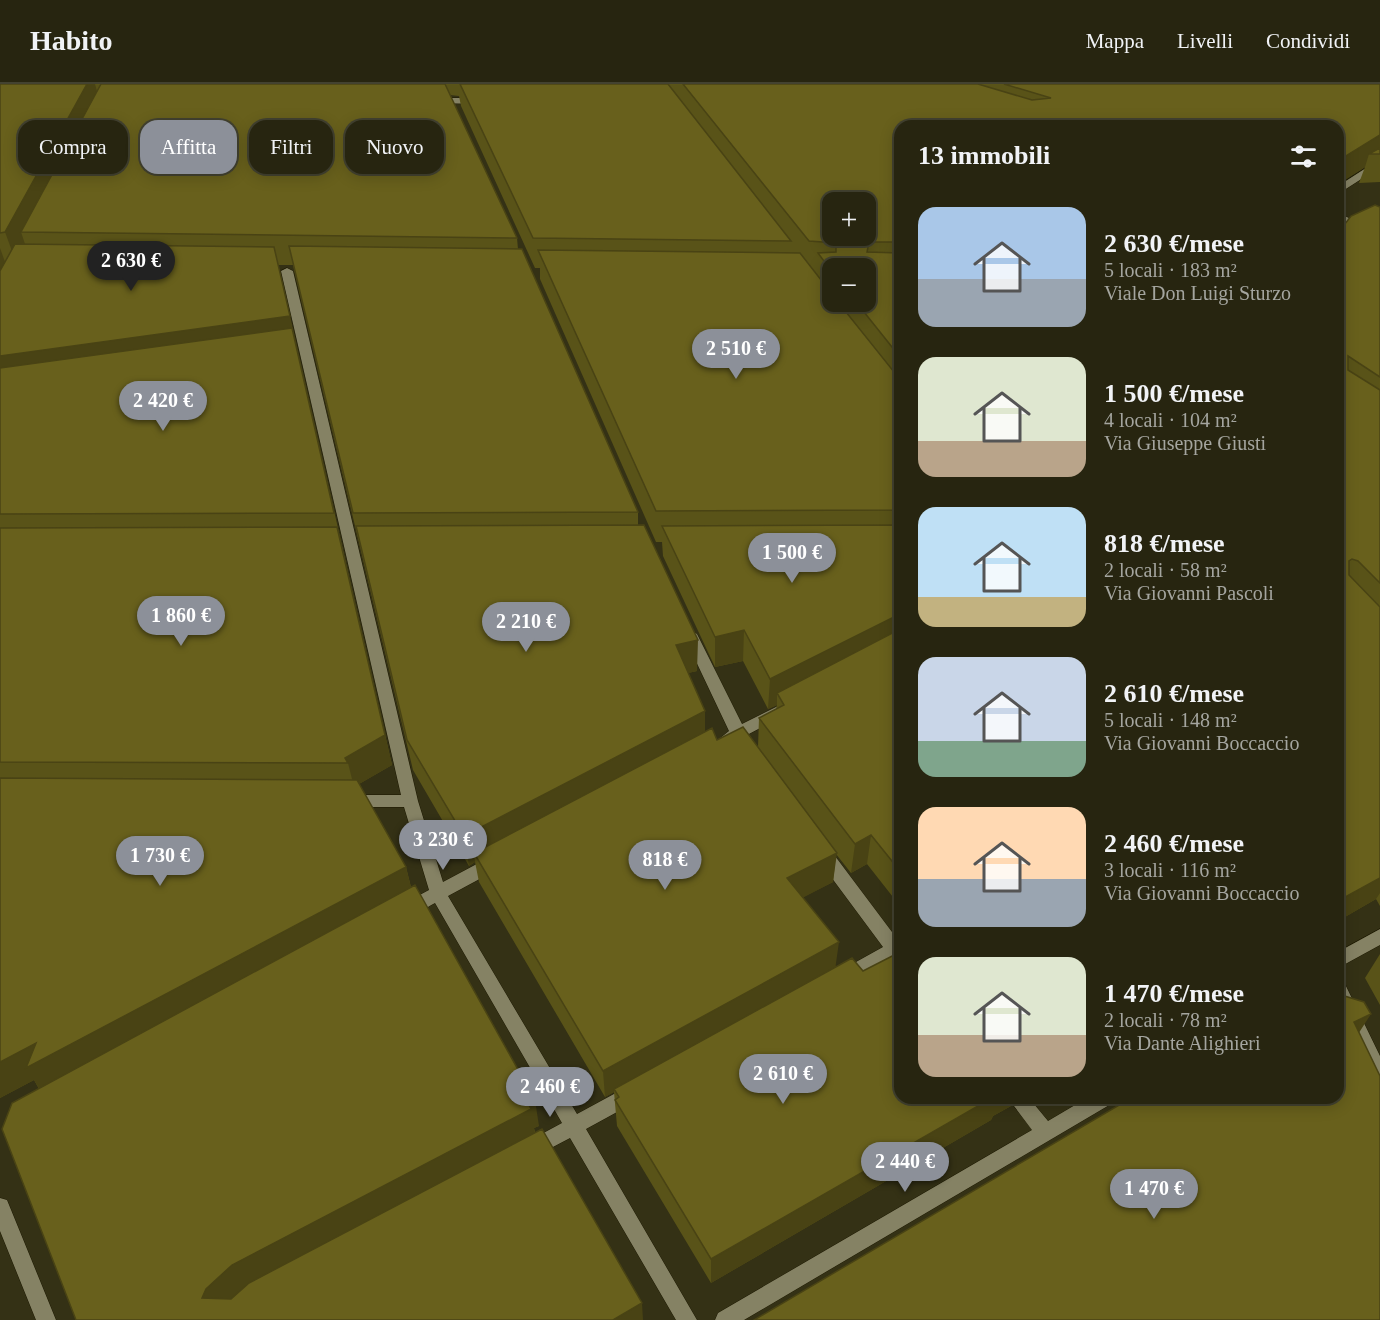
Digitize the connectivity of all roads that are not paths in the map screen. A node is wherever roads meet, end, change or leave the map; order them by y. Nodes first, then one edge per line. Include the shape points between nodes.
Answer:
1 (426, 100) edge
2 (495, 101) edge
3 (1380, 162) edge
4 (1344, 186) edge
5 (1344, 219) edge
6 (1380, 236) edge
7 (287, 271) edge
8 (683, 620) edge
9 (798, 702) edge
10 (736, 734) junction
11 (716, 745) edge
12 (750, 752) edge
13 (340, 801) edge
14 (410, 801) junction
15 (812, 837) edge
16 (510, 855) edge
17 (438, 893) junction
18 (396, 916) edge
19 (1380, 936) edge
20 (894, 944) edge
21 (894, 951) edge
22 (1344, 957) edge
23 (832, 983) edge
24 (1344, 1000) edge
25 (1380, 1075) edge
26 (647, 1086) edge
27 (1022, 1104) edge
28 (1094, 1104) edge
29 (575, 1126) junction
30 (1046, 1132) junction
31 (512, 1159) edge
32 (0, 1206) edge
33 (46, 1320) edge
34 (687, 1320) edge
35 (725, 1320) edge

1 - 2 street via 452,105
3 - 4 street
5 - 6 street
7 - 14 street via 300,352 352,549
8 - 10 street
9 - 10 street
10 - 11 street
10 - 12 street
13 - 14 street
14 - 17 street
15 - 20 street
16 - 17 street
17 - 18 street
17 - 29 street
19 - 22 street
21 - 23 street
24 - 25 street
26 - 29 street
27 - 30 street
28 - 30 street
29 - 31 street
29 - 34 street
30 - 35 street
32 - 33 street

